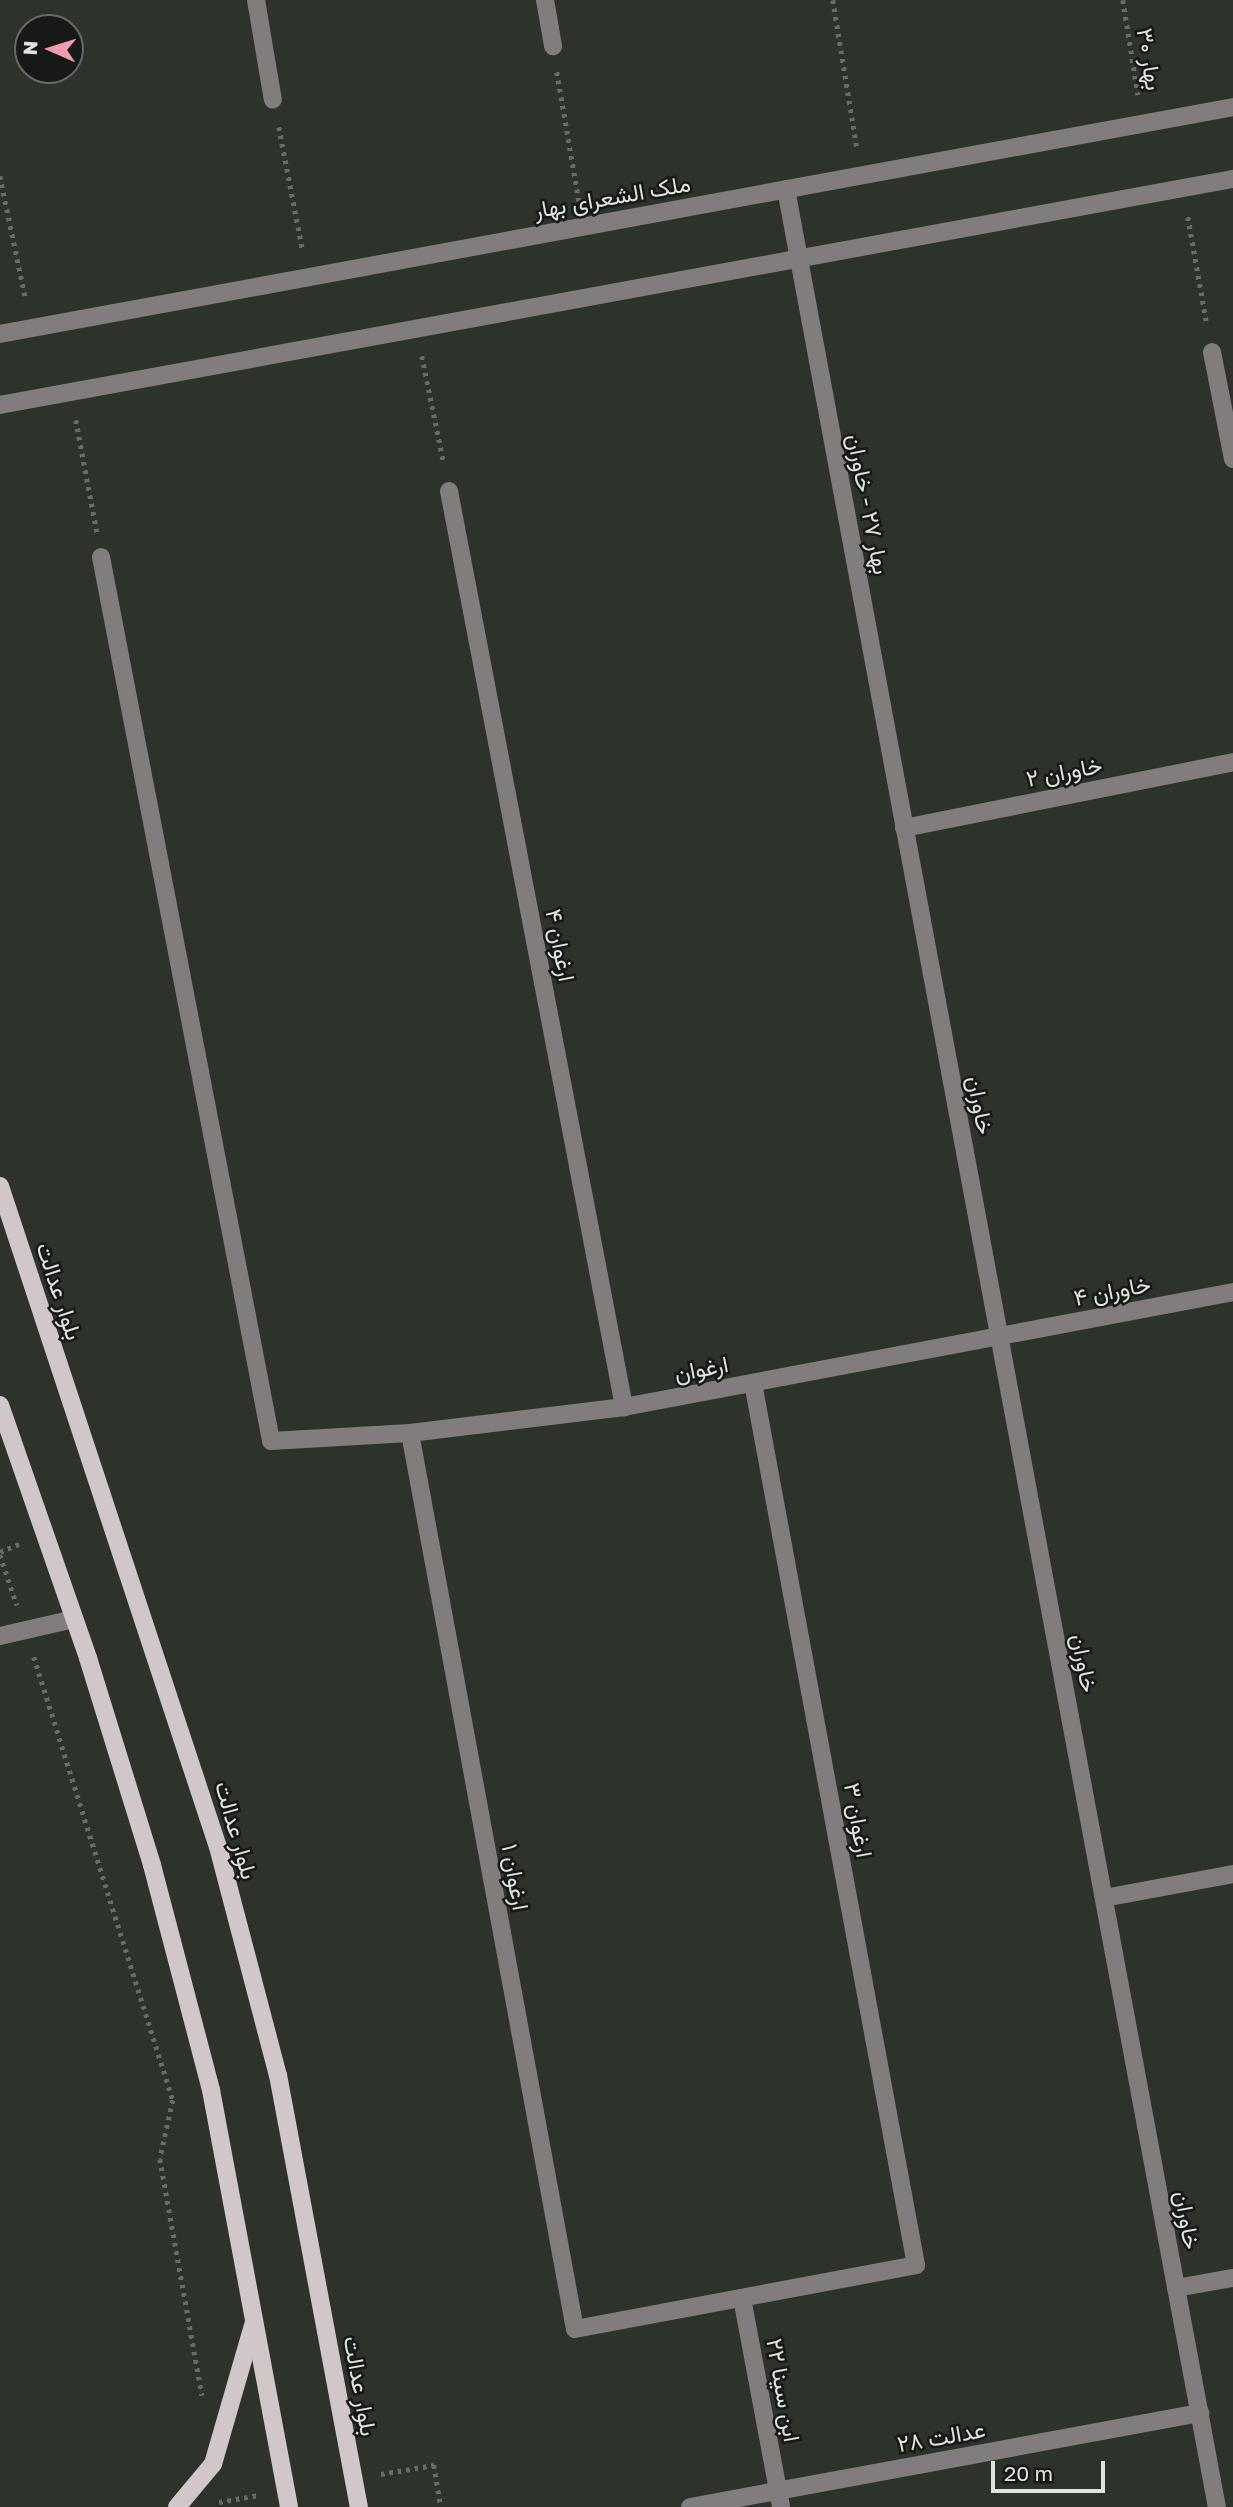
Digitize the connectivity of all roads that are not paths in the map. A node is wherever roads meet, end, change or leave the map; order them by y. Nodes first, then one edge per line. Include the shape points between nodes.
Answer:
1 (256, 0) edge
2 (545, 0) edge
3 (553, 46) road end
4 (274, 100) road end
5 (1233, 107) edge
6 (1233, 179) edge
7 (786, 189) junction
8 (798, 256) junction
9 (0, 334) edge
10 (1212, 352) road end
11 (0, 404) edge
12 (1233, 459) edge
13 (449, 491) road end
14 (101, 557) road end
15 (1233, 762) edge
16 (904, 828) junction
17 (0, 1186) edge
18 (1233, 1292) edge
19 (999, 1337) junction
20 (753, 1383) junction
21 (0, 1405) edge
22 (624, 1407) junction
23 (410, 1433) junction
24 (74, 1619) junction
25 (0, 1636) edge
26 (1233, 1874) edge
27 (1104, 1898) junction
28 (1233, 2278) edge
29 (1176, 2288) junction
30 (743, 2298) junction
31 (255, 2319) junction
32 (1200, 2413) junction
33 (779, 2499) edge
34 (177, 2507) edge
35 (289, 2507) edge
36 (359, 2507) edge
37 (690, 2507) edge
38 (1217, 2507) edge

1 - 4 street
2 - 3 street
5 - 7 street, ملک الشعرای بهار
6 - 8 street
7 - 8 street, بهار ۲۷ - خاوران
7 - 9 street, ملک الشعرای بهار
8 - 11 street
8 - 16 street, بهار ۲۷ - خاوران
10 - 12 street
13 - 22 street, ارغوان ۴
14 - 23 street, ارغوان via 271,1441
15 - 16 street, خاوران ۲
16 - 19 street, خاوران
17 - 36 main road, بلوار عدالت via 218,1847 278,2075
18 - 19 street, خاوران ۴
19 - 20 street, ارغوان
19 - 27 street, خاوران
20 - 22 street, ارغوان
20 - 30 street, ارغوان ۳ via 916,2266
21 - 24 main road
22 - 23 street, ارغوان
23 - 30 street, ارغوان ۱ via 575,2329
24 - 25 street
24 - 31 main road via 152,1865 211,2090
26 - 27 street
27 - 29 street, خاوران
28 - 29 street
29 - 32 street, خاوران
30 - 33 street, ابن سینا ۲۲
31 - 34 main road via 213,2464
31 - 35 main road
32 - 33 street, عدالت ۲۸
32 - 38 street, خاوران
33 - 37 street, عدالت ۲۸

